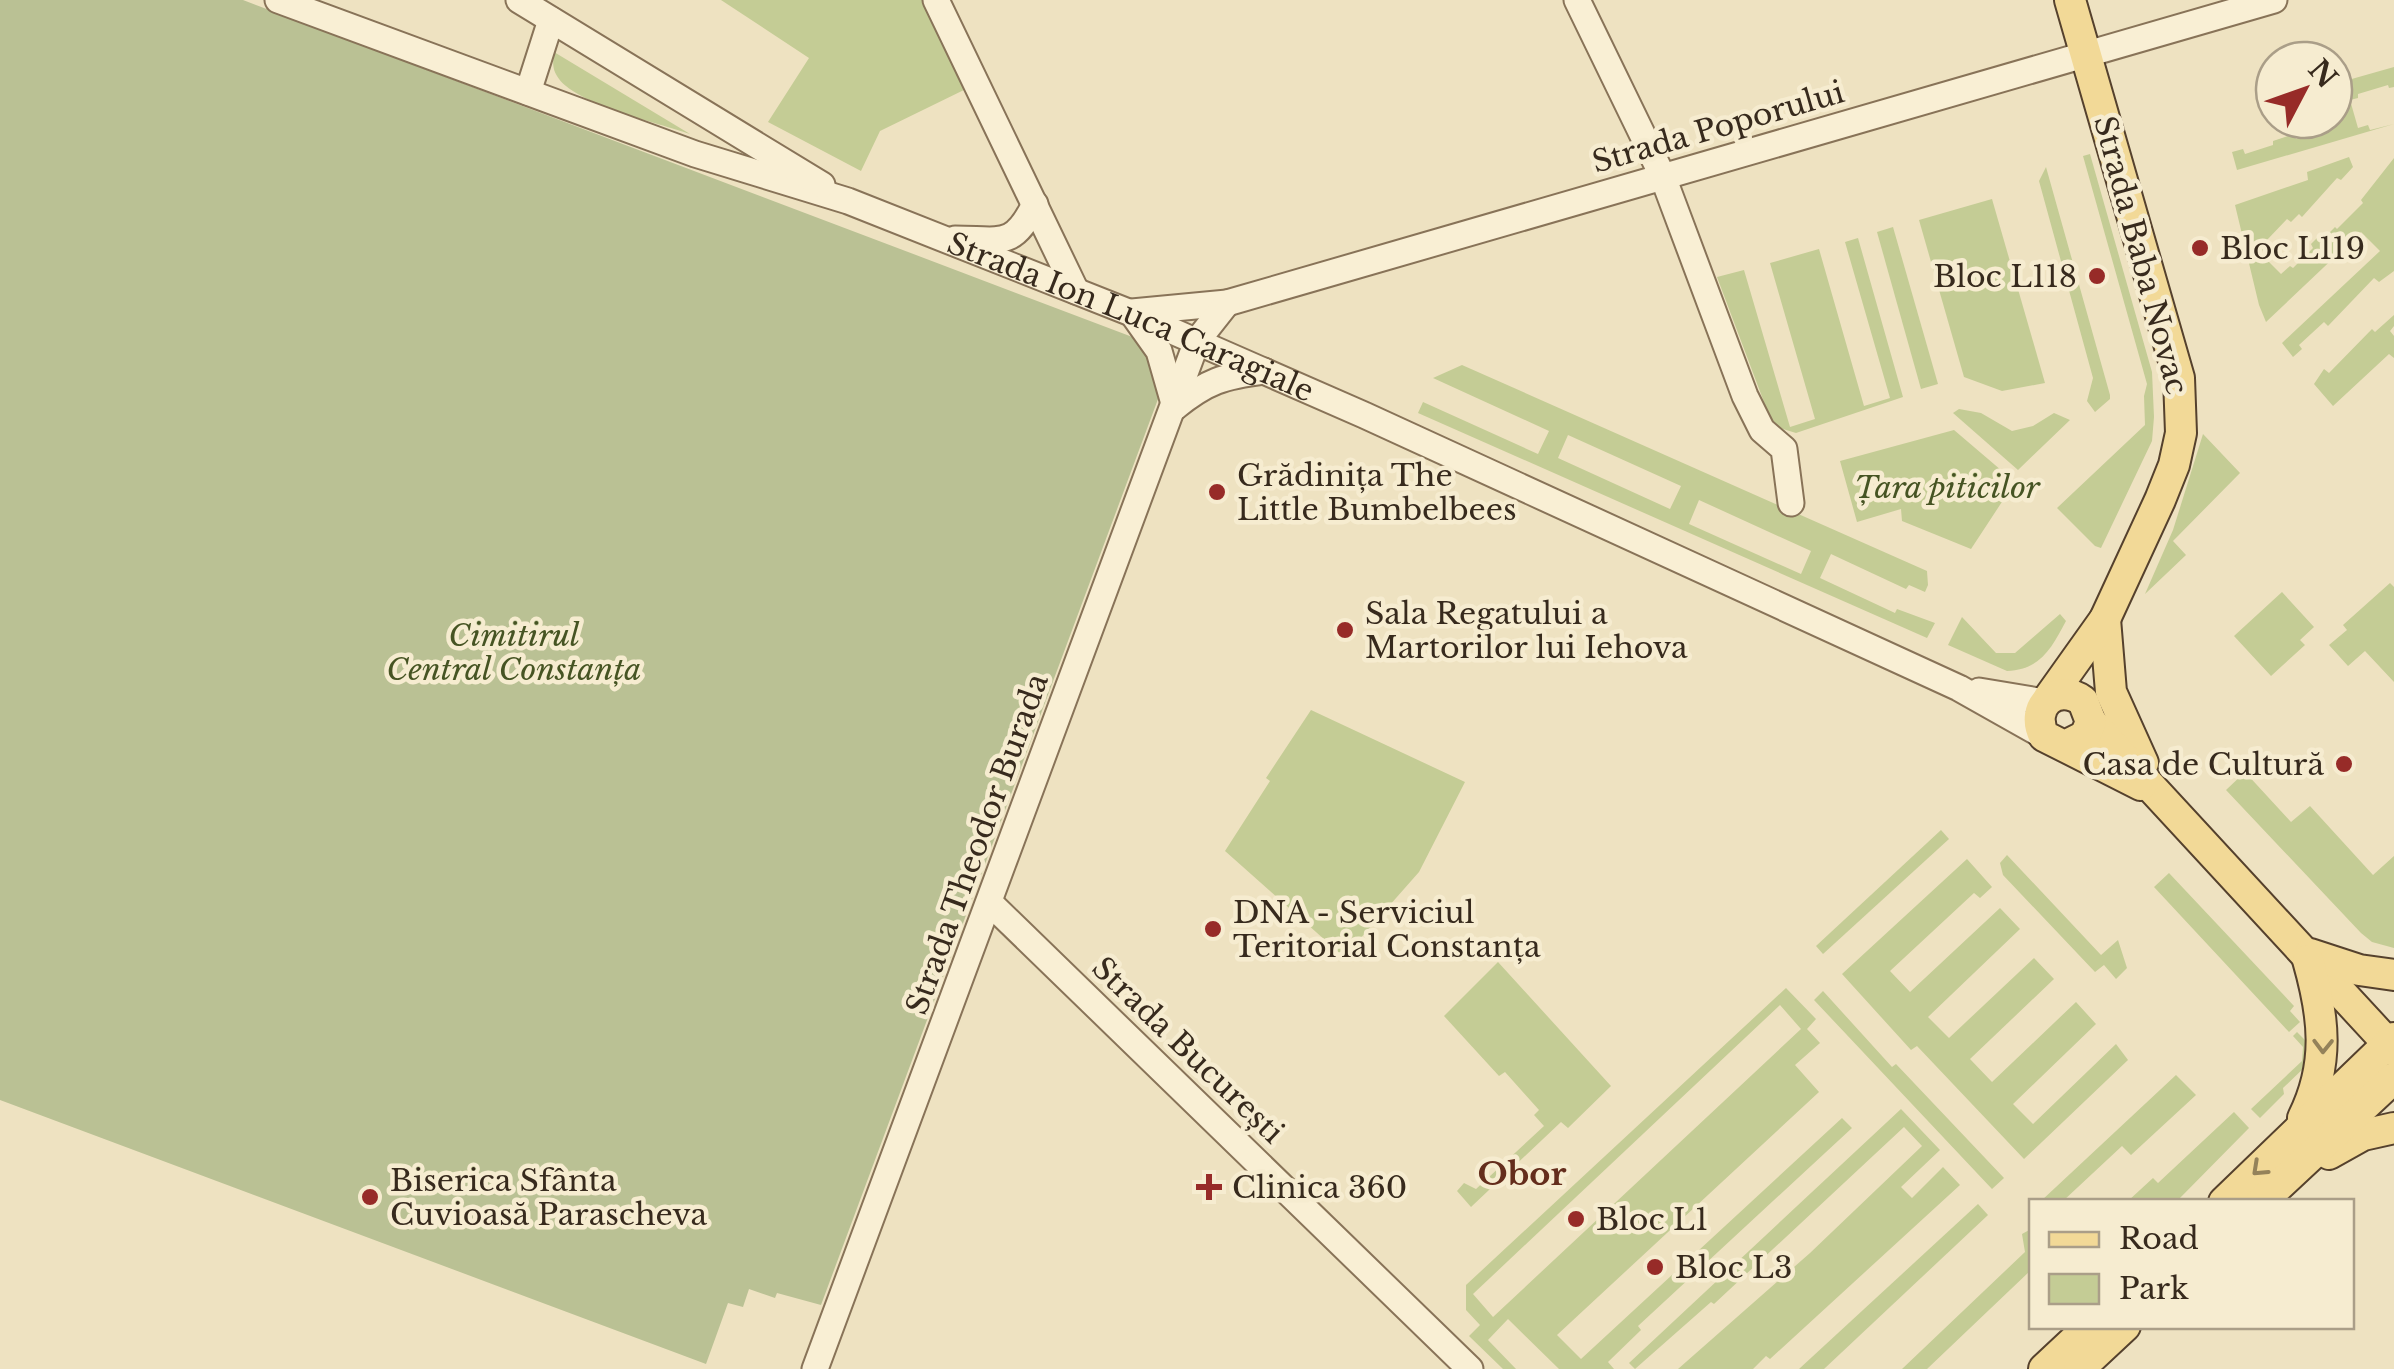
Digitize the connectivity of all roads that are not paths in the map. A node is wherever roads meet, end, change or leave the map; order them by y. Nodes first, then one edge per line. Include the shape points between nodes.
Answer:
1 (278, 0) edge
2 (519, 0) edge
3 (936, 0) edge
4 (1576, 0) edge
5 (2070, 0) edge
6 (2274, 0) edge
7 (551, 20) junction
8 (2086, 54) junction
9 (528, 92) junction
10 (1663, 177) junction
11 (848, 201) junction
12 (1036, 204) junction
13 (940, 239) junction
14 (1076, 292) junction
15 (1227, 303) junction
16 (1131, 312) junction
17 (1197, 342) junction
18 (1264, 372) junction
19 (1175, 407) junction
20 (1791, 503) dead end
21 (2105, 619) junction
22 (1960, 688) junction
23 (2046, 701) junction
24 (2091, 720) junction
25 (2054, 741) junction
26 (2162, 796) junction
27 (990, 903) junction
28 (2306, 952) junction
29 (2394, 975) edge
30 (2392, 1044) edge
31 (2394, 1078) edge
32 (2394, 1128) edge
33 (2293, 1137) junction
34 (2270, 1193) edge
35 (2227, 1199) edge
36 (2087, 1329) edge
37 (2122, 1329) edge
38 (816, 1369) edge
39 (1470, 1369) edge
40 (2044, 1369) edge
41 (2079, 1369) edge

1 - 9 street, Strada Ion Luca Caragiale
2 - 7 street
3 - 12 street
4 - 10 street
5 - 8 main road, Strada Baba Novac
6 - 8 street, Strada Poporului
7 - 9 street
7 - 11 street
8 - 10 street, Strada Poporului
8 - 21 main road, Strada Baba Novac via 2182,404 2174,465
9 - 11 street, Strada Ion Luca Caragiale
10 - 15 street, Strada Poporului
10 - 20 street via 1745,396 1762,430 1784,450
11 - 13 street, Strada Ion Luca Caragiale
12 - 13 street via 1013,236
12 - 14 street
13 - 14 street, Strada Ion Luca Caragiale
14 - 16 street, Strada Ion Luca Caragiale
15 - 16 street, Strada Poporului
15 - 17 street
16 - 17 street, Strada Ion Luca Caragiale
16 - 19 street via 1159,352
17 - 18 street, Strada Ion Luca Caragiale
17 - 19 street, Strada Theodor Burada
18 - 19 street via 1209,382
18 - 22 street, Strada Ion Luca Caragiale
19 - 27 street, Strada Theodor Burada
21 - 23 main road, Strada Baba Novac
21 - 24 main road, Strada Baba Novac
21 - 26 main road via 2111,692
22 - 23 street, Strada Ion Luca Caragiale
22 - 25 street, Strada Ion Luca Caragiale
23 - 24 main road via 2066,693 2078,697
23 - 25 main road via 2038,722
24 - 25 main road via 2086,736
24 - 26 main road, Strada Ion Luca Caragiale
25 - 26 main road, Strada Ion Luca Caragiale
26 - 28 main road, Strada Ion Luca Caragiale
27 - 38 street, Strada Theodor Burada
27 - 39 street, Strada București
28 - 29 main road
28 - 30 main road, Strada Ion Luca Caragiale
28 -> 33 main road via 2324,1038 2317,1085
30 - 33 main road
31 - 34 main road
32 - 34 main road via 2362,1135
33 -> 35 main road
36 - 40 main road
37 - 41 main road

